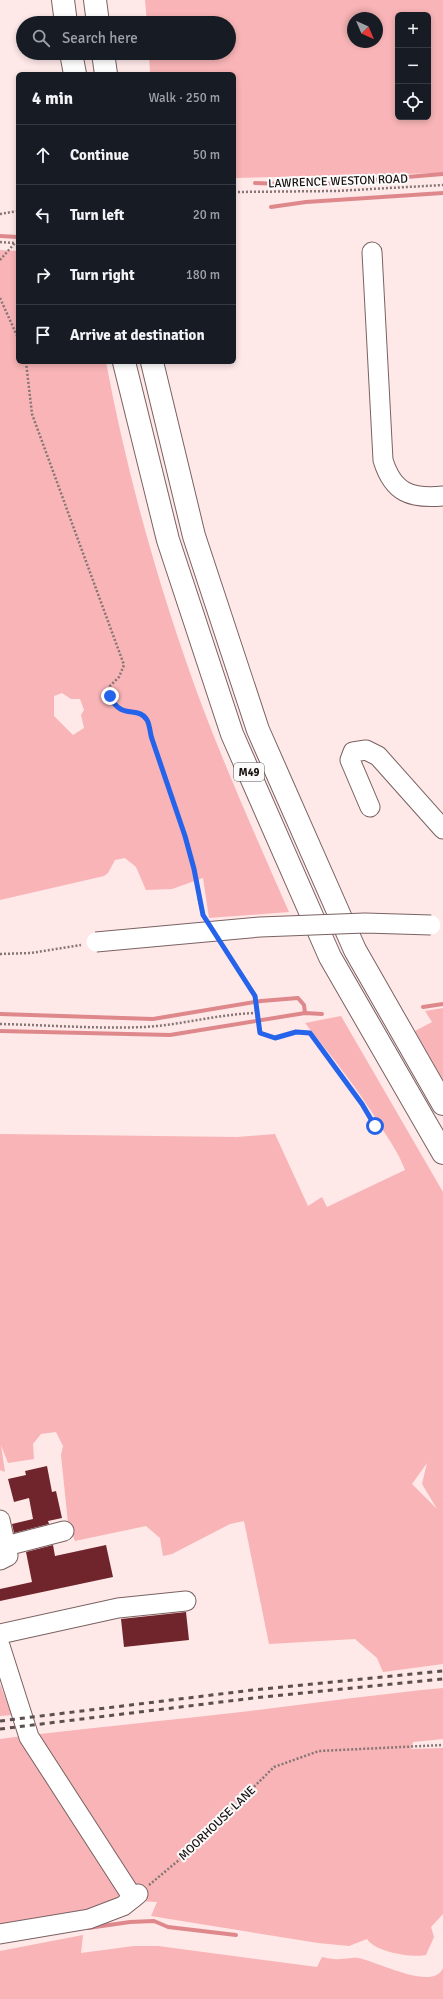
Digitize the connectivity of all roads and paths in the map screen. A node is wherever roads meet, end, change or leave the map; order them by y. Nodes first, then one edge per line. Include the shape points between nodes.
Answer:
1 (63, 0) edge
2 (95, 0) edge
3 (65, 16) edge
4 (97, 16) edge
5 (72, 60) edge
6 (104, 60) edge
7 (75, 72) edge
8 (106, 72) edge
9 (443, 185) edge
10 (236, 192) edge
11 (16, 211) edge
12 (0, 214) edge
13 (0, 242) edge
14 (16, 243) edge
15 (372, 252) dead end
16 (0, 260) edge
17 (0, 298) edge
18 (16, 334) edge
19 (26, 364) edge
20 (124, 364) edge
21 (152, 364) edge
22 (443, 496) edge
23 (370, 807) dead end
24 (443, 828) edge
25 (207, 921) dead end
26 (437, 926) edge
27 (96, 942) joint
28 (222, 945) dead end
29 (0, 954) edge
30 (256, 1013) junction
31 (0, 1024) edge
32 (443, 1104) edge
33 (375, 1126) dead end
34 (443, 1153) edge
35 (0, 1520) edge
36 (64, 1531) dead end
37 (3, 1553) edge
38 (186, 1601) dead end
39 (0, 1634) edge
40 (2, 1651) edge
41 (443, 1745) edge
42 (136, 1896) junction
43 (0, 1934) edge

1 - 3 highway
2 - 4 highway
5 - 7 highway
6 - 8 highway
9 - 10 path, LAWRENCE WESTON ROAD via 336,191
11 - 12 path
13 - 14 path
14 - 16 path
15 - 22 street via 383,460 388,476 397,487 410,495
17 - 18 path
19 - 25 path via 32,414 124,665 119,677 110,686 110,696 118,709 123,712 139,713 147,720 185,836 203,915
20 - 34 highway, M49 via 168,540 232,734 330,957
21 - 32 highway, M49 via 194,536 258,730 355,950
23 - 24 street via 350,760 353,752 366,750 378,756
26 - 27 street, bridge via 365,923 260,927
27 - 29 path via 31,953
28 - 30 path via 255,996
30 - 31 path via 239,1013 144,1027
30 - 33 path via 260,1033 275,1038 296,1032 310,1033
35 - 37 street
36 - 37 street
38 - 39 street via 118,1608
40 - 42 street via 29,1737
41 - 42 path, MOORHOUSE LANE via 319,1751 274,1767 185,1855
42 - 43 street via 123,1906 89,1919

